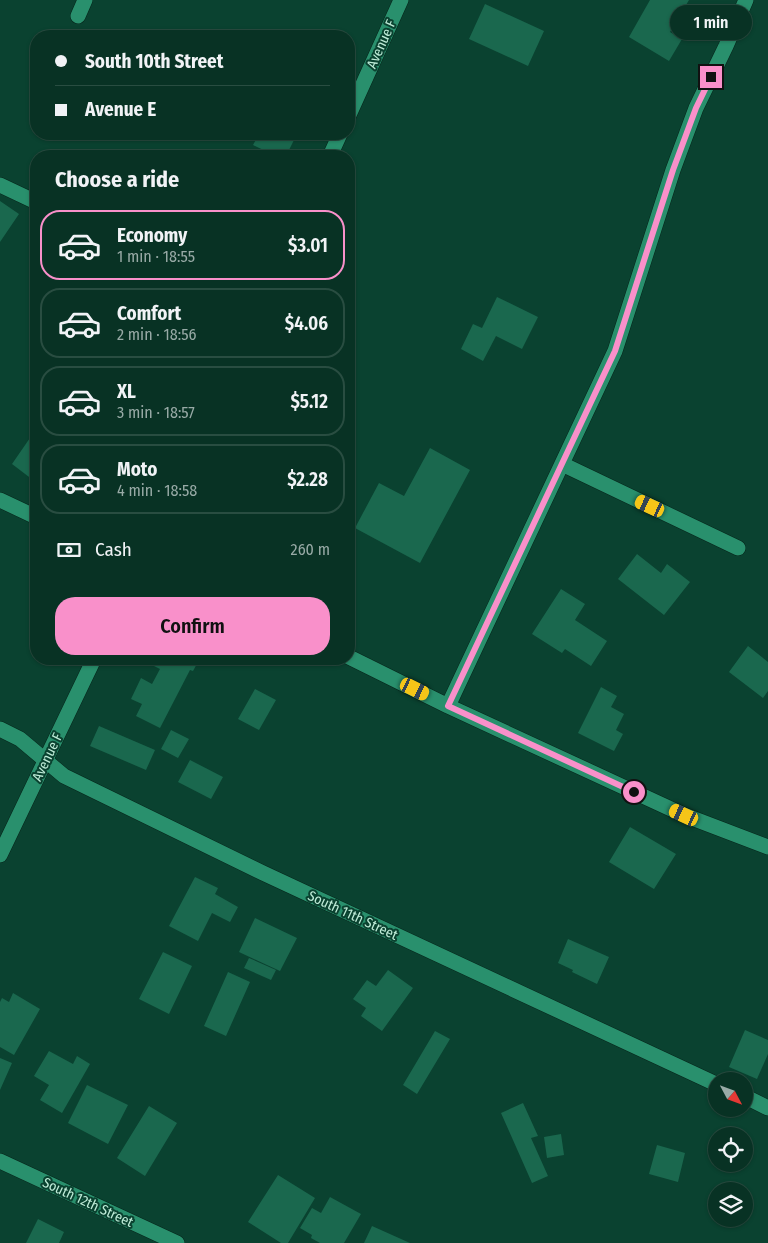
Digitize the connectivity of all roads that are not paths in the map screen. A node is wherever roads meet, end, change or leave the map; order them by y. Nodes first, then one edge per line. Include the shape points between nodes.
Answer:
1 (86, 0) edge
2 (401, 0) edge
3 (746, 0) edge
4 (78, 16) dead end
5 (355, 102) edge
6 (0, 185) edge
7 (30, 199) edge
8 (562, 464) junction
9 (0, 500) edge
10 (30, 514) edge
11 (738, 548) dead end
12 (355, 660) edge
13 (91, 665) edge
14 (448, 706) junction
15 (0, 729) edge
16 (45, 761) junction
17 (768, 847) edge
18 (0, 855) edge
19 (708, 1080) edge
20 (753, 1100) edge
21 (768, 1108) edge
22 (0, 1161) edge
23 (177, 1243) edge

1 - 4 street
2 - 5 street, Avenue F
3 - 8 street via 696,108 615,351
6 - 7 street
8 - 11 street
8 - 14 street
9 - 10 street
12 - 14 street
13 - 16 street, Avenue F
14 - 17 street via 684,815
15 - 16 street, South 11th Street via 20,739
16 - 18 street, Avenue F
16 - 19 street, South 11th Street via 64,776 264,873
20 - 21 street
22 - 23 street, South 12th Street

